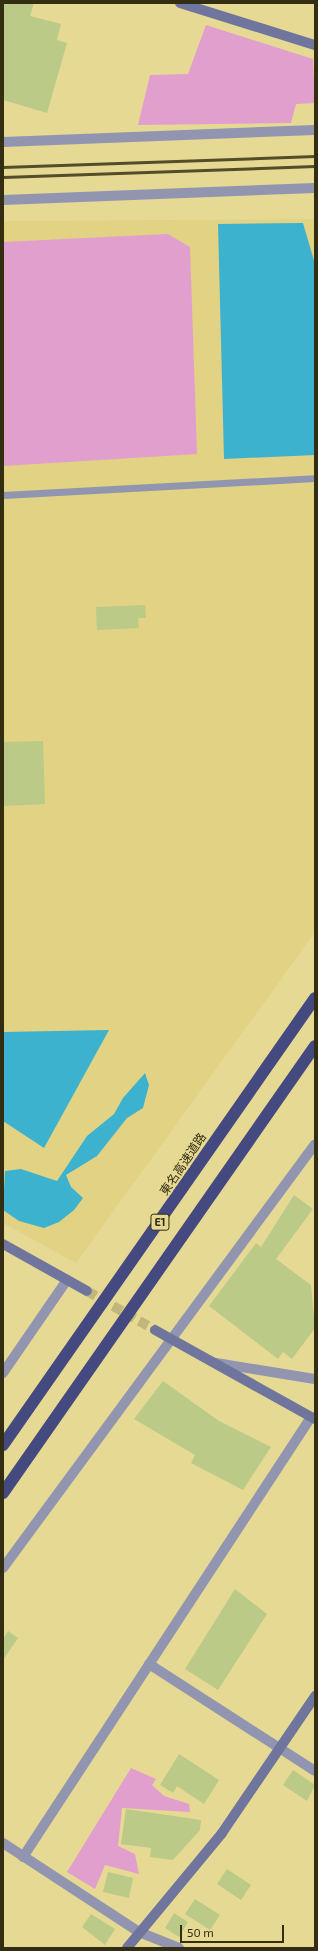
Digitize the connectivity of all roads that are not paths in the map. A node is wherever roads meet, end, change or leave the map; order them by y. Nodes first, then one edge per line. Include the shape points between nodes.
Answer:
1 (180, 3) edge
2 (315, 44) edge
3 (315, 130) edge
4 (3, 142) edge
5 (315, 188) edge
6 (3, 200) edge
7 (315, 478) edge
8 (3, 495) edge
9 (315, 998) edge
10 (315, 1046) edge
11 (315, 1144) edge
12 (3, 1244) edge
13 (67, 1280) junction
14 (87, 1291) tunnel mouth
15 (155, 1330) tunnel mouth
16 (171, 1338) junction
17 (216, 1363) junction
18 (3, 1373) edge
19 (315, 1379) edge
20 (313, 1418) edge
21 (3, 1444) edge
22 (3, 1493) edge
23 (3, 1568) edge
24 (149, 1664) junction
25 (315, 1696) edge
26 (282, 1749) junction
27 (315, 1771) edge
28 (3, 1843) edge
29 (23, 1857) junction
30 (139, 1932) junction
31 (127, 1948) edge
32 (179, 1948) edge

1 - 2 street
3 - 4 street
5 - 6 street
7 - 8 lane
9 - 21 highway, 東名高速道路 / E1
10 - 22 highway, E1
11 - 16 street
12 - 13 street
13 - 14 street
13 - 18 street
15 - 16 street
16 - 17 street
16 - 23 street
17 - 19 street
17 - 20 street
20 - 24 street
24 - 26 street
24 - 29 street
25 - 26 street
26 - 27 street
26 - 30 street via 222,1833
28 - 29 street
29 - 30 street
30 - 31 street
30 - 32 street

